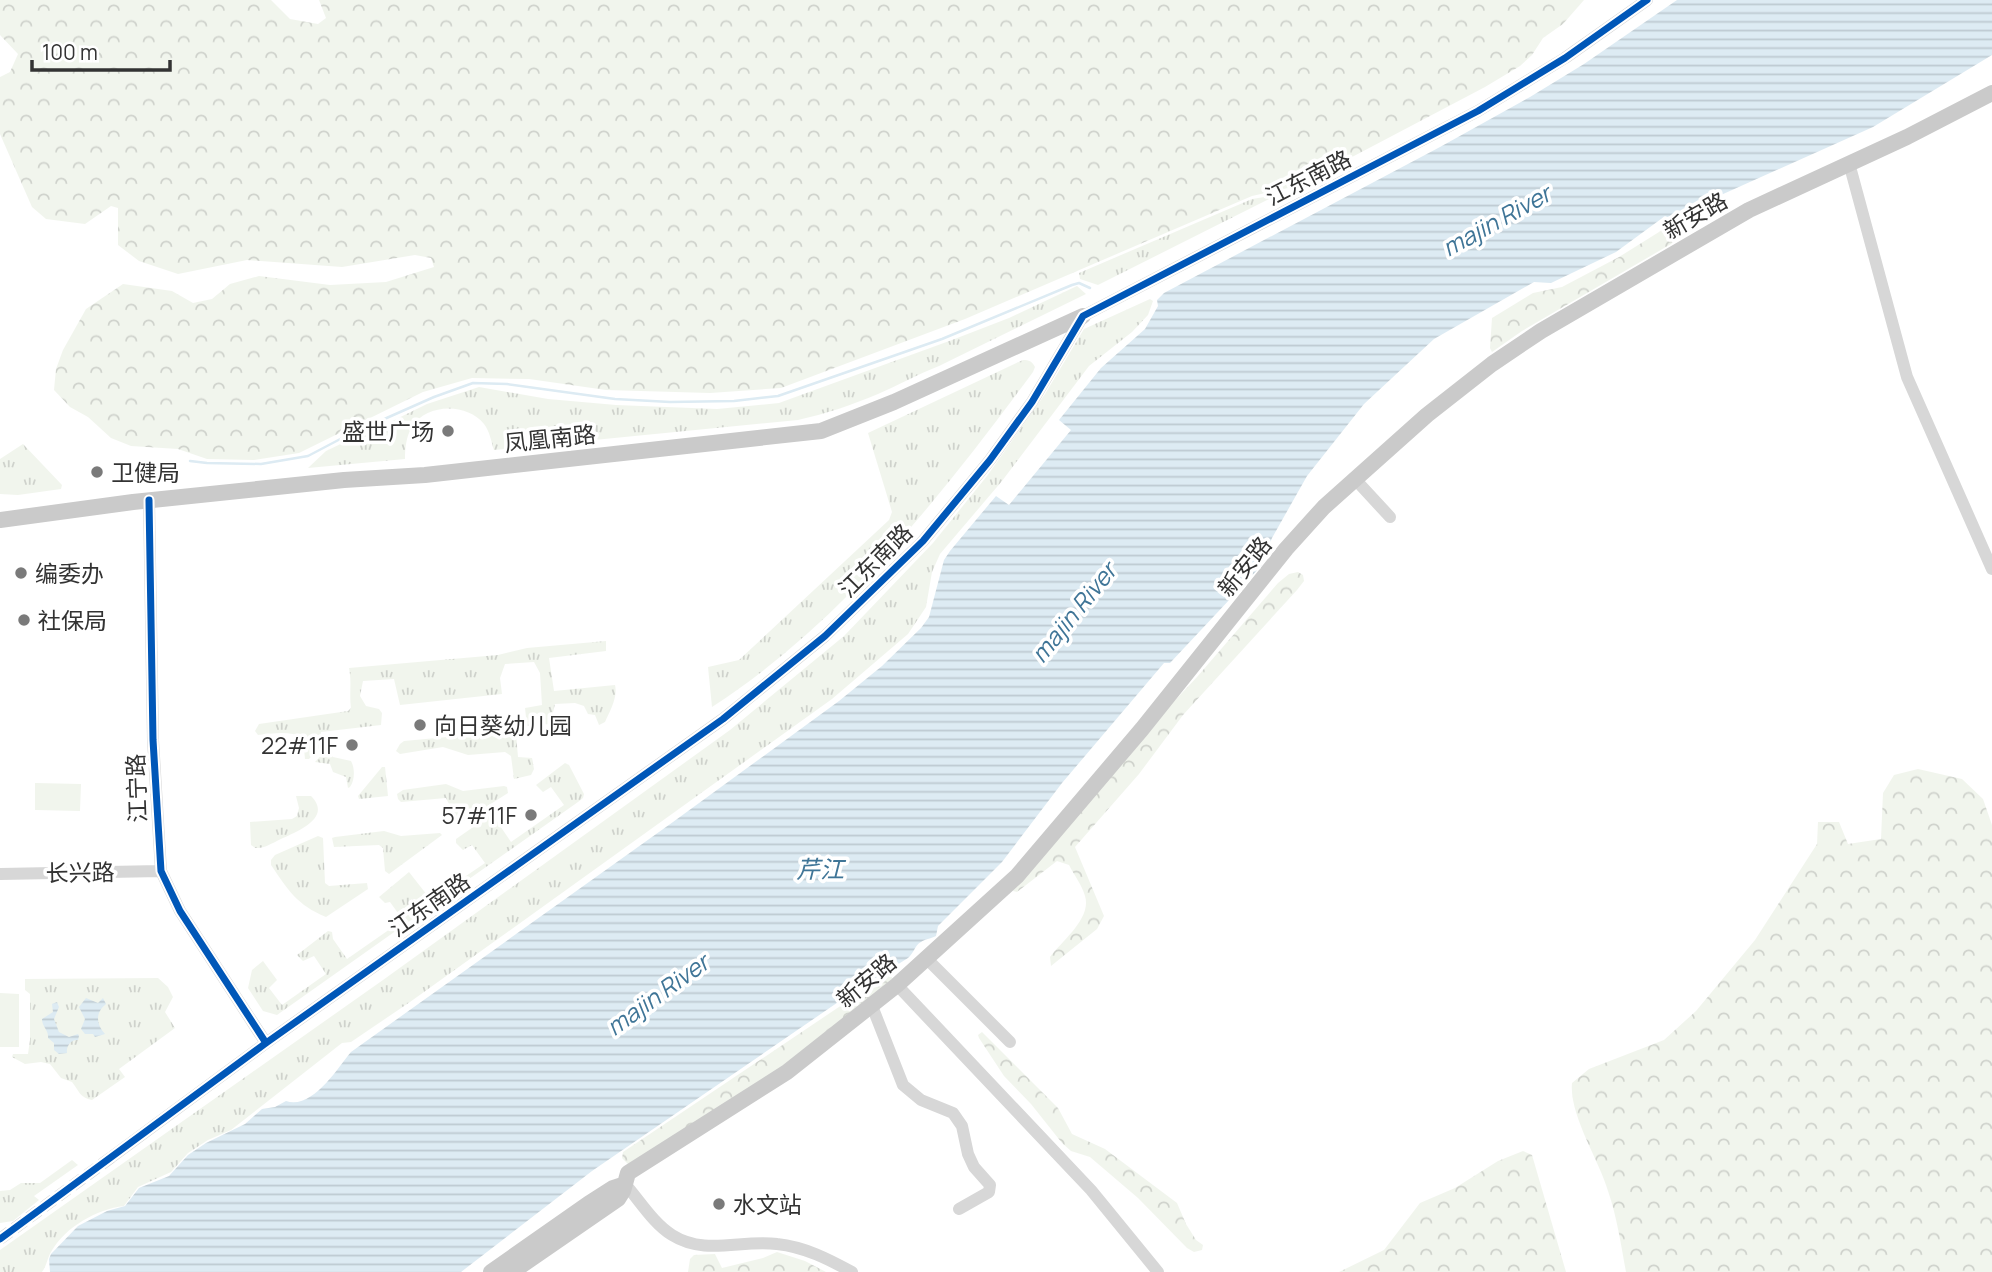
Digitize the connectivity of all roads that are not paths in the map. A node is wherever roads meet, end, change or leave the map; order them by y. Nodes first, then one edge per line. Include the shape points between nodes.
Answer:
1 (1647, 0) edge
2 (1992, 93) edge
3 (1849, 163) junction
4 (1083, 316) junction
5 (1354, 478) junction
6 (149, 500) junction
7 (1390, 517) dead end
8 (0, 520) edge
9 (1992, 569) edge
10 (161, 871) junction
11 (0, 874) edge
12 (927, 959) junction
13 (897, 985) junction
14 (872, 1006) junction
15 (1010, 1042) dead end
16 (266, 1043) junction
17 (113, 1156) tunnel mouth
18 (625, 1184) junction
19 (960, 1209) dead end
20 (491, 1272) edge
21 (512, 1272) edge
22 (852, 1272) edge
23 (1158, 1272) edge

1 - 4 street, 江东南路 via 1478,111
2 - 3 main road, 新安路
3 - 5 main road, 新安路 via 1749,210 1541,331 1438,406
3 - 9 street via 1907,377
4 - 6 main road, 凤凰南路 via 821,430 425,475
4 - 16 street, 江东南路 via 1032,402 990,460 923,541 825,636 723,719
5 - 7 street
5 - 12 main road, 新安路 via 1286,549 1017,876
6 - 8 main road, 凤凰南路
6 - 10 street, 江宁路 via 153,740
10 - 11 street, 长兴路
10 - 16 street, 江宁路 via 180,911
12 - 13 main road, 新安路
12 - 15 street
13 - 14 main road, 新安路
13 - 23 street via 1091,1190
14 - 18 main road, 新安路 via 787,1072 637,1167 625,1177
14 - 19 street via 903,1085 921,1100 953,1113 962,1126 974,1167 990,1185 985,1196
16 - 17 street, 江东南路
18 - 20 main road, 新安路 via 588,1204
18 - 21 main road, 新安路 via 618,1199
18 - 22 street via 661,1227 692,1244 775,1243 819,1254

